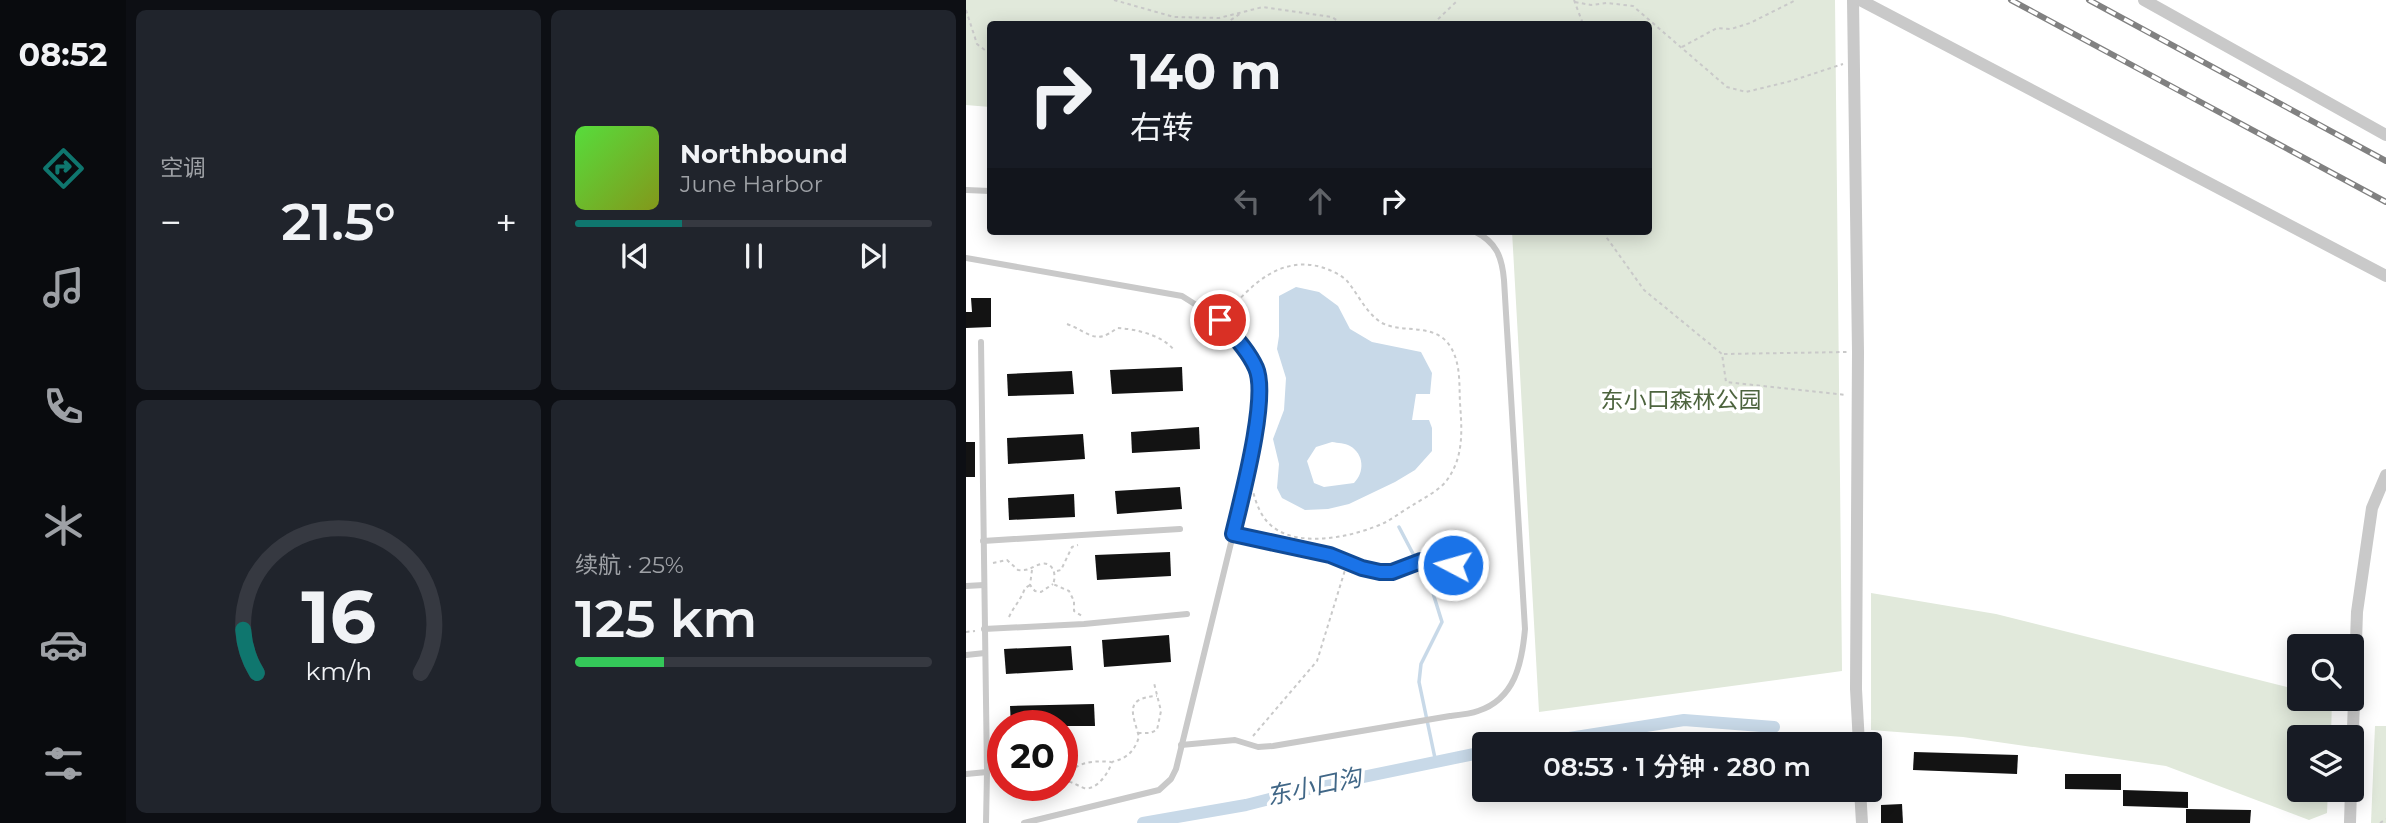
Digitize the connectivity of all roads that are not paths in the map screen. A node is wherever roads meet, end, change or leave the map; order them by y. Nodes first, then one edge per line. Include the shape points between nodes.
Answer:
1 (1853, 0) edge
2 (1860, 0) edge
3 (2144, 0) edge
4 (2384, 130) edge
5 (966, 190) edge
6 (987, 191) edge
7 (1482, 235) edge
8 (966, 258) edge
9 (2386, 276) edge
10 (981, 342) dead end
11 (2386, 475) edge
12 (1180, 529) dead end
13 (1233, 534) junction
14 (983, 541) junction
15 (1453, 565) dead end
16 (984, 585) junction
17 (966, 586) edge
18 (1187, 614) dead end
19 (984, 629) junction
20 (985, 653) junction
21 (966, 654) edge
22 (2353, 725) edge
23 (1858, 732) edge
24 (1181, 745) junction
25 (987, 772) junction
26 (966, 774) edge
27 (1861, 802) edge
28 (2351, 802) edge
29 (986, 823) edge
30 (1024, 823) edge
31 (1862, 823) edge
32 (2350, 823) edge

1 - 23 street
2 - 9 street
3 - 4 street
5 - 6 lane
7 - 24 lane via 1496,247 1502,262 1524,639 1512,686 1498,701 1478,711 1422,721 1273,746 1235,740
8 - 13 lane via 1182,296 1220,320 1258,370 1260,401
10 - 14 lane
11 - 22 street via 2372,508 2357,612
12 - 14 lane
13 - 15 lane via 1330,555 1380,572 1421,561
13 - 24 lane
14 - 16 lane
16 - 17 lane
16 - 19 lane
18 - 19 lane
19 - 20 lane
20 - 21 lane
20 - 25 lane
24 - 30 lane via 1176,769 1159,790
25 - 26 lane
25 - 29 lane
27 - 31 street
28 - 32 street

